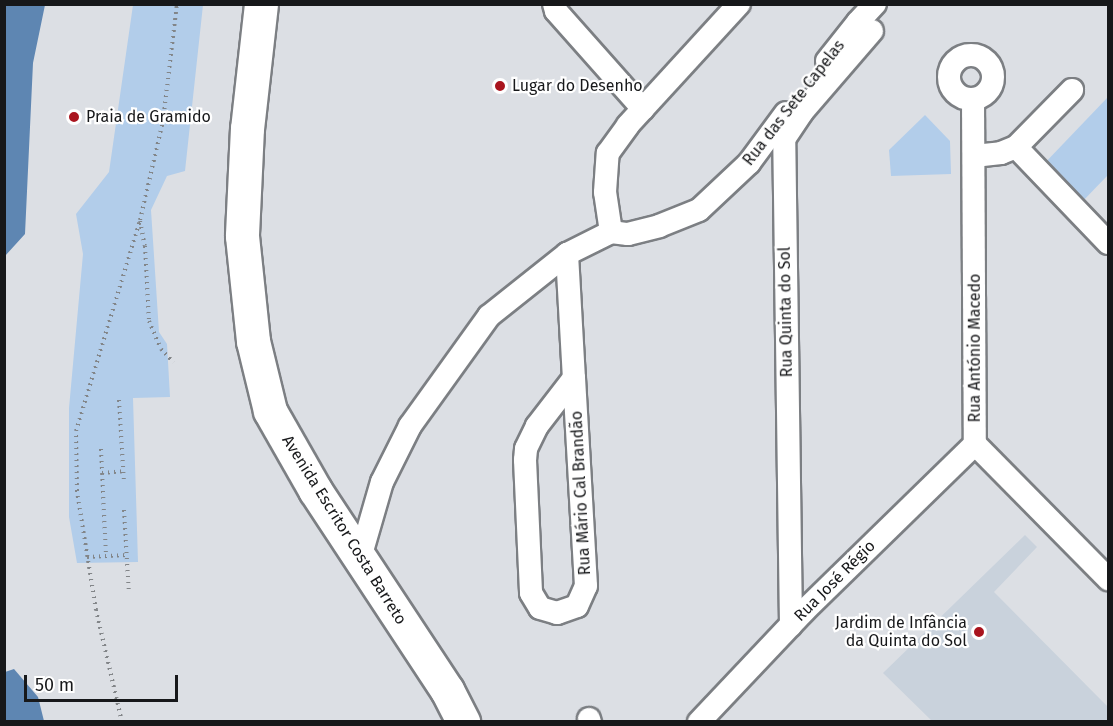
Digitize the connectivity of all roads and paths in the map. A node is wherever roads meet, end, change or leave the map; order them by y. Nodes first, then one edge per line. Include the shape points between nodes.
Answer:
1 (177, 4) edge
2 (261, 4) edge
3 (554, 4) edge
4 (740, 4) edge
5 (875, 4) edge
6 (872, 31) dead end
7 (1072, 90) dead end
8 (973, 99) dead end
9 (643, 109) junction
10 (1016, 147) junction
11 (974, 156) junction
12 (140, 220) junction
13 (611, 232) junction
14 (1108, 243) edge
15 (567, 254) junction
16 (173, 362) dead end
17 (574, 378) junction
18 (119, 400) dead end
19 (975, 444) junction
20 (101, 449) dead end
21 (123, 471) junction
22 (102, 473) junction
23 (124, 482) dead end
24 (124, 510) dead end
25 (127, 555) junction
26 (106, 556) junction
27 (87, 557) junction
28 (360, 558) junction
29 (1108, 579) edge
30 (129, 593) dead end
31 (791, 625) junction
32 (122, 722) edge
33 (464, 722) edge
34 (699, 722) edge

1 - 12 path via 163,122
2 - 28 main road, Avenida Escritor Costa Barreto via 247,128 242,236 253,341 270,411
3 - 9 street via 556,11
4 - 9 street
5 - 13 street, Rua das Sete Capelas via 749,163 699,210 628,234
6 - 31 street, Rua Quinta do Sol via 802,112 784,139
7 - 10 street
8 - 11 street, Rua António Macedo
9 - 13 street via 608,153 605,192
10 - 11 street
10 - 14 street
11 - 19 street, Rua António Macedo
12 - 16 path via 149,321 160,349
12 - 27 path via 76,431 77,491
13 - 15 street
15 - 17 street, Rua Mário Cal Brandão
15 - 28 street via 489,316 410,426 382,482
17 - 17 street, Rua Mário Cal Brandão via 537,426 525,460 531,593 540,608 557,613 577,606 586,586
18 - 21 path
19 - 29 street, Rua António Macedo
19 - 31 street, Rua José Régio
20 - 22 path
21 - 22 path
21 - 23 path
22 - 26 path
24 - 25 path
25 - 26 path
25 - 30 path
26 - 27 path
27 - 32 path
28 - 33 main road, Avenida Escritor Costa Barreto
31 - 34 street, Rua José Régio

